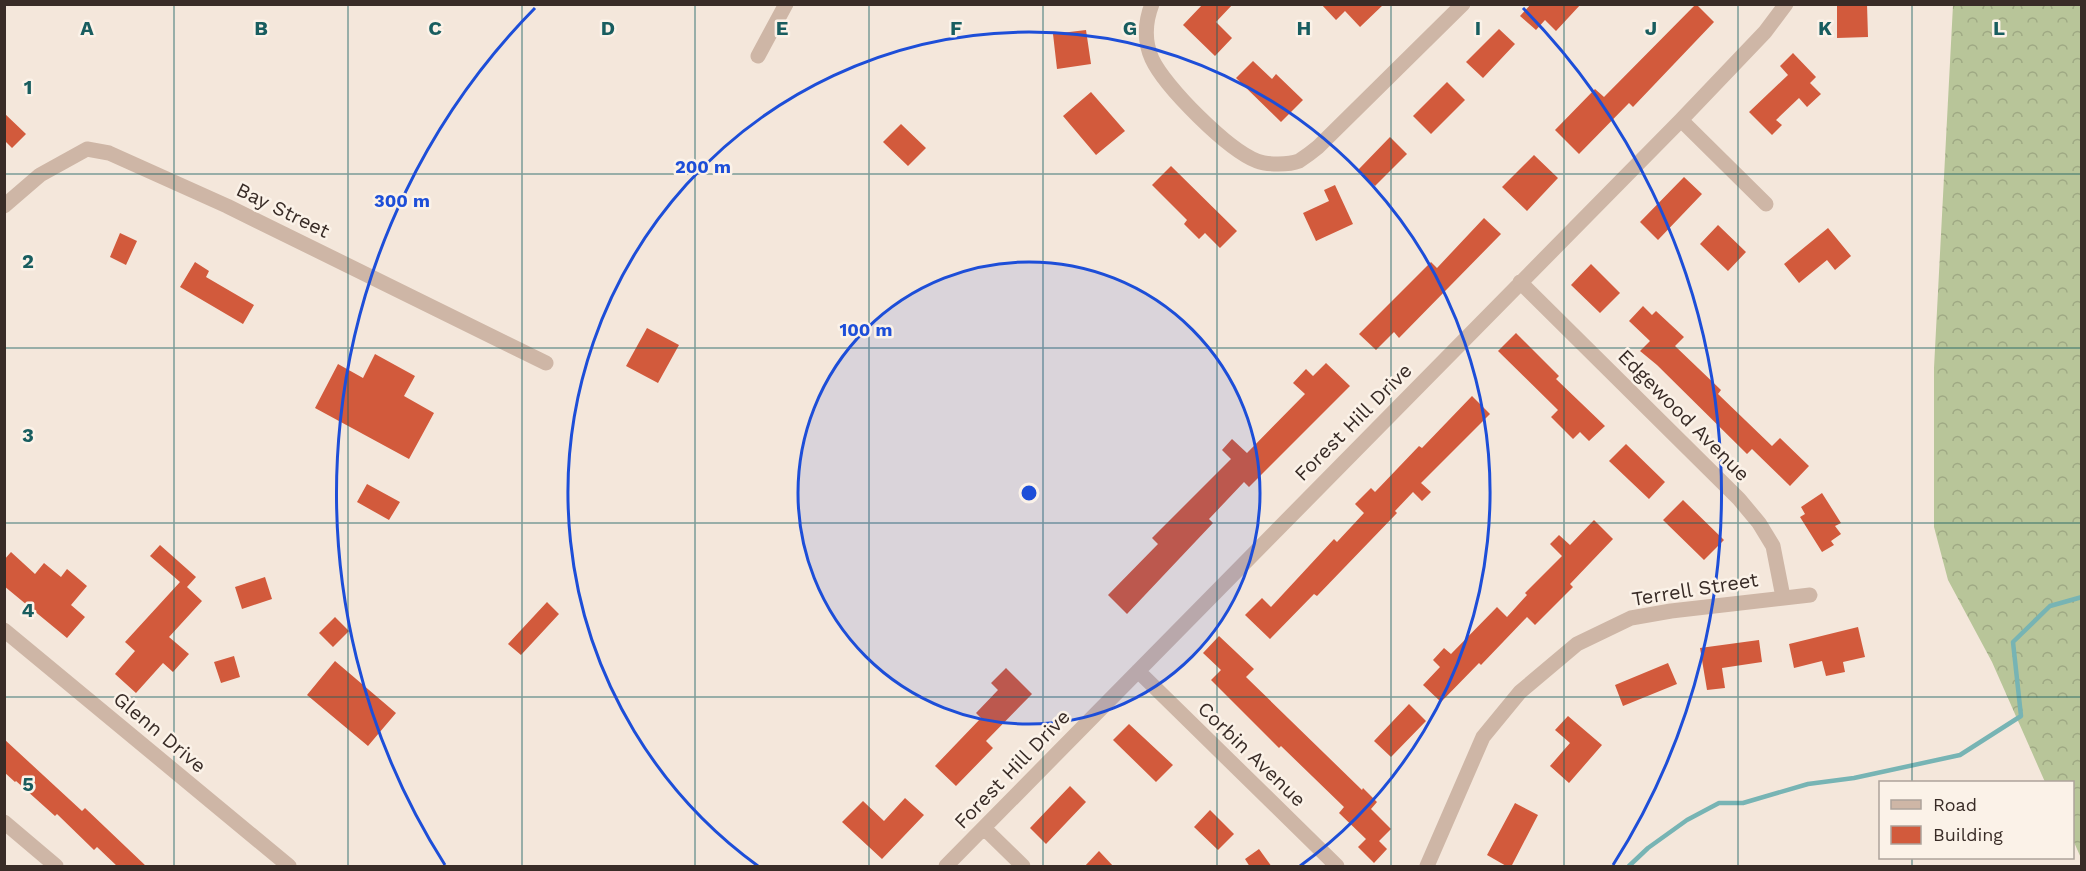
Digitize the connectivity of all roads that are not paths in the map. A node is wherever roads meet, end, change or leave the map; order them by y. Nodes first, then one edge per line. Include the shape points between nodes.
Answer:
1 (786, 4) edge
2 (1152, 4) edge
3 (1464, 4) edge
4 (1786, 4) edge
5 (758, 57) dead end
6 (1681, 120) junction
7 (1766, 204) dead end
8 (4, 206) edge
9 (1520, 282) junction
10 (546, 363) dead end
11 (1810, 595) dead end
12 (1783, 597) junction
13 (4, 630) edge
14 (1138, 671) junction
15 (4, 822) edge
16 (984, 828) junction
17 (56, 867) edge
18 (289, 867) edge
19 (946, 867) edge
20 (1023, 867) edge
21 (1337, 867) edge
22 (1427, 867) edge

1 - 5 street
2 - 3 street via 1146,37 1152,59 1171,86 1235,149 1259,162 1279,163 1297,162 1318,147
4 - 6 street, Forest Hill Drive via 1765,32
6 - 7 street
6 - 9 street, Forest Hill Drive
8 - 10 street, Bay Street via 40,175 79,153 87,149 109,153 227,206
9 - 12 street, Edgewood Avenue via 1740,499 1773,546
9 - 14 street, Forest Hill Drive
11 - 12 street, Terrell Street
12 - 22 street, Terrell Street via 1632,618 1577,644 1520,692 1483,737
13 - 18 street, Glenn Drive
14 - 16 street, Forest Hill Drive
14 - 21 street, Corbin Avenue
15 - 17 street
16 - 19 street, Forest Hill Drive
16 - 20 street

